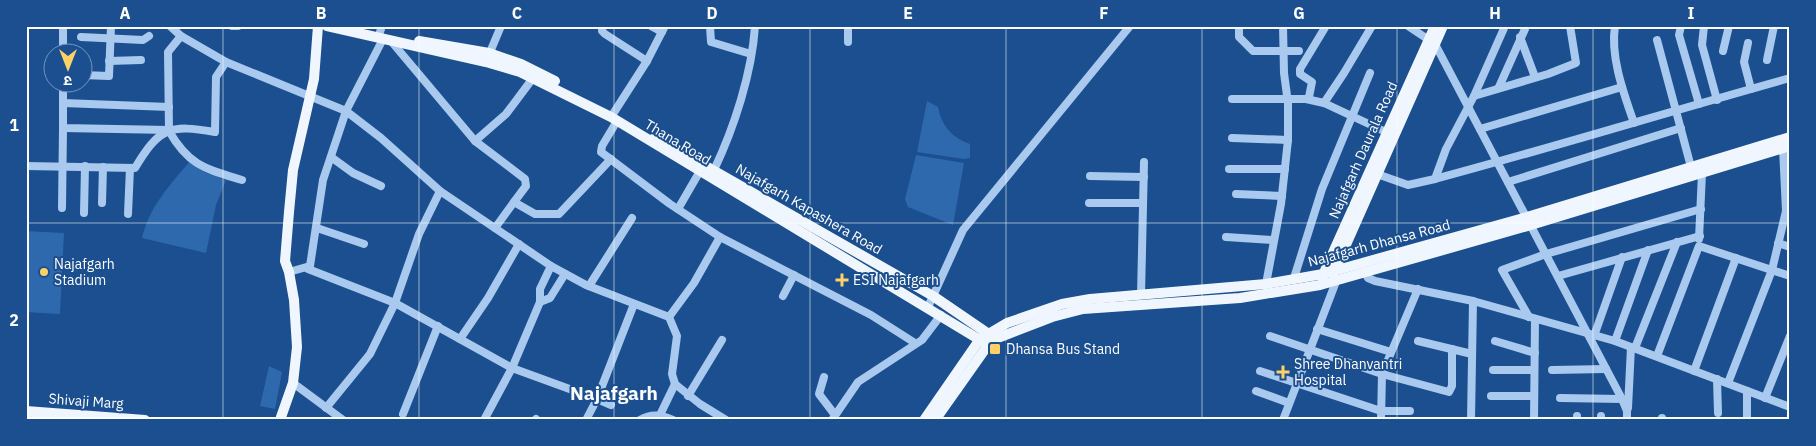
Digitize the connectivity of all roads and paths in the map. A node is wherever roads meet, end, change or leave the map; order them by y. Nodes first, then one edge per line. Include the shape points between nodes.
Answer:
1 (63, 26) edge
2 (110, 26) edge
3 (170, 26) edge
4 (232, 26) edge
5 (238, 26) edge
6 (318, 26) edge
7 (327, 26) edge
8 (352, 26) edge
9 (501, 26) edge
10 (651, 26) edge
11 (710, 26) edge
12 (754, 26) edge
13 (848, 26) edge
14 (1130, 26) edge
15 (1239, 26) edge
16 (1283, 26) edge
17 (1326, 26) edge
18 (1372, 26) edge
19 (1408, 26) edge
20 (1435, 26) edge
21 (1443, 26) edge
22 (1506, 26) edge
23 (1570, 26) edge
24 (1616, 26) edge
25 (1681, 26) edge
26 (1704, 26) edge
27 (1729, 26) edge
28 (1774, 26) edge
29 (600, 27) edge
30 (1524, 28) dead end
31 (663, 29) edge
32 (149, 36) dead end
33 (181, 36) junction
34 (383, 36) edge
35 (81, 37) dead end
36 (1520, 37) junction
37 (110, 39) junction
38 (1657, 40) dead end
39 (63, 42) edge
40 (848, 42) dead end
41 (1432, 42) junction
42 (1748, 43) dead end
43 (1284, 50) junction
44 (1299, 51) dead end
45 (1723, 51) dead end
46 (751, 54) junction
47 (487, 57) junction
48 (141, 60) dead end
49 (1767, 60) dead end
50 (109, 61) junction
51 (226, 62) junction
52 (647, 62) junction
53 (1370, 73) dead end
54 (92, 76) edge
55 (1535, 77) junction
56 (532, 78) junction
57 (1790, 78) edge
58 (1499, 87) junction
59 (1622, 87) junction
60 (1751, 89) junction
61 (63, 92) edge
62 (310, 96) junction
63 (1474, 96) junction
64 (1288, 98) junction
65 (1232, 99) dead end
66 (1306, 99) junction
67 (1717, 100) junction
68 (63, 103) junction
69 (1324, 103) junction
70 (1699, 104) junction
71 (1468, 106) junction
72 (169, 107) junction
73 (346, 111) junction
74 (1676, 111) junction
75 (614, 116) junction
76 (1352, 118) junction
77 (1634, 123) junction
78 (63, 128) junction
79 (1681, 128) junction
80 (1480, 129) junction
81 (169, 131) junction
82 (1386, 132) junction
83 (1790, 137) edge
84 (1232, 138) dead end
85 (1288, 140) junction
86 (475, 141) junction
87 (1786, 147) edge
88 (331, 156) junction
89 (611, 159) junction
90 (1144, 162) dead end
91 (1498, 163) junction
92 (26, 166) edge
93 (62, 166) junction
94 (85, 166) junction
95 (103, 167) junction
96 (1690, 167) junction
97 (130, 168) junction
98 (1228, 169) dead end
99 (1285, 169) junction
100 (714, 170) junction
101 (700, 171) junction
102 (1702, 173) junction
103 (1377, 174) junction
104 (1090, 176) dead end
105 (1144, 178) junction
106 (1435, 179) junction
107 (242, 180) dead end
108 (1508, 182) junction
109 (381, 186) dead end
110 (440, 191) junction
111 (1236, 194) dead end
112 (1282, 196) junction
113 (514, 202) junction
114 (102, 203) dead end
115 (1089, 203) dead end
116 (1143, 203) junction
117 (62, 208) dead end
118 (678, 209) junction
119 (1701, 209) junction
120 (1788, 210) edge
121 (84, 213) dead end
122 (128, 214) dead end
123 (632, 218) dead end
124 (1529, 221) junction
125 (317, 228) junction
126 (495, 228) junction
127 (1700, 236) junction
128 (1226, 237) dead end
129 (720, 238) junction
130 (1273, 240) junction
131 (1677, 242) junction
132 (1778, 243) junction
133 (364, 244) dead end
134 (519, 244) junction
135 (1699, 246) junction
136 (1790, 247) edge
137 (1648, 250) junction
138 (1546, 254) junction
139 (1622, 258) junction
140 (1736, 258) junction
141 (551, 266) junction
142 (308, 269) junction
143 (1772, 270) junction
144 (1364, 271) junction
145 (290, 272) junction
146 (565, 274) junction
147 (794, 275) junction
148 (1558, 276) junction
149 (1790, 276) edge
150 (1331, 277) junction
151 (1294, 278) junction
152 (1266, 284) junction
153 (590, 286) junction
154 (1418, 289) junction
155 (1142, 295) junction
156 (782, 296) dead end
157 (933, 296) junction
158 (1473, 301) junction
159 (540, 302) junction
160 (395, 303) junction
161 (634, 304) junction
162 (928, 307) junction
163 (940, 315) junction
164 (669, 317) junction
165 (1532, 318) junction
166 (438, 326) junction
167 (1317, 329) junction
168 (1590, 335) junction
169 (1270, 336) dead end
170 (1790, 336) edge
171 (460, 339) junction
172 (722, 340) dead end
173 (988, 340) junction
174 (1418, 341) dead end
175 (1495, 341) dead end
176 (1615, 341) junction
177 (915, 342) junction
178 (1633, 347) junction
179 (1309, 350) junction
180 (1452, 350) junction
181 (1391, 352) junction
182 (1535, 353) junction
183 (1472, 354) junction
184 (1657, 356) junction
185 (512, 368) junction
186 (1606, 369) junction
187 (1492, 370) dead end
188 (1534, 370) junction
189 (1552, 370) dead end
190 (1260, 371) dead end
191 (1694, 371) junction
192 (1382, 374) junction
193 (824, 377) dead end
194 (1717, 380) junction
195 (293, 383) junction
196 (1728, 383) junction
197 (675, 384) junction
198 (1297, 384) junction
199 (1256, 391) dead end
200 (1747, 391) junction
201 (688, 396) junction
202 (1491, 396) dead end
203 (1534, 396) junction
204 (1560, 398) dead end
205 (1765, 398) junction
206 (597, 399) junction
207 (1622, 399) junction
208 (1289, 403) junction
209 (611, 405) dead end
210 (1790, 407) edge
211 (326, 408) junction
212 (26, 411) edge
213 (1381, 411) junction
214 (1410, 411) dead end
215 (1718, 413) dead end
216 (403, 414) dead end
217 (660, 414) junction
218 (833, 417) edge
219 (1628, 417) edge
220 (115, 418) edge
221 (26, 420) edge
222 (34, 420) edge
223 (145, 420) edge
224 (280, 420) edge
225 (343, 420) edge
226 (484, 420) edge
227 (586, 420) edge
228 (640, 420) edge
229 (673, 420) edge
230 (726, 420) edge
231 (924, 420) edge
232 (936, 420) edge
233 (1283, 420) edge
234 (1381, 420) edge
235 (1471, 420) edge
236 (1534, 420) edge
237 (1747, 420) edge

1 - 39 street
2 - 37 street
3 - 33 street
4 - 5 street
6 - 62 main road
7 - 34 main road, Thana Road
8 - 34 main road
9 - 47 street
10 - 31 street
11 - 46 street via 711,42
12 - 46 street
13 - 40 street
14 - 157 street via 963,230
15 - 43 street via 1239,37 1253,51
16 - 43 street
17 - 66 street via 1300,69 1300,74 1312,82
18 - 69 street
19 - 41 street
20 - 41 main road, Najafgarh Daurala Road
21 - 41 main road, Najafgarh Daurala Road
22 - 63 street
23 - 55 street via 1576,63
24 - 59 street via 1614,39
25 - 70 street via 1679,35
26 - 67 street via 1702,45
27 - 45 street
28 - 49 street
29 - 52 street
30 - 36 street
31 - 52 street
32 - 37 street via 143,40
33 - 51 street
33 - 72 street via 168,52
34 - 47 main road, Thana Road
34 - 73 street
34 - 86 street
35 - 37 street
36 - 55 street
36 - 58 street
37 - 50 street
38 - 74 street
41 - 71 street
41 - 82 main road, Najafgarh Daurala Road
41 - 103 main road, Najafgarh Daurala Road
42 - 60 street via 1744,62
43 - 44 street
43 - 64 street
46 - 100 street via 733,124
47 - 56 main road, Thana Road
47 - 75 main road, Najafgarh Kapashera Road via 520,64
48 - 50 street
50 - 54 street via 109,76
51 - 62 street
51 - 81 street via 216,77 215,132 185,127
52 - 75 street
53 - 76 street
55 - 58 street
56 - 75 main road, Thana Road
56 - 86 street via 506,114
57 - 60 street
58 - 63 street
59 - 77 street
59 - 80 street
60 - 67 street
61 - 68 street
62 - 73 street
62 - 145 main road via 293,170 285,261
63 - 71 street
64 - 65 street
64 - 66 street
64 - 85 street
66 - 69 street
67 - 70 street
68 - 72 street
68 - 78 street
69 - 76 street
70 - 74 street
71 - 80 street
71 - 106 street
72 - 81 street
73 - 88 street
73 - 110 street
74 - 77 street
74 - 79 street
75 - 89 street via 600,149
75 - 100 main road, Najafgarh Kapashera Road
75 - 101 main road, Thana Road
76 - 82 street
76 - 151 street via 1322,189
77 - 91 street
78 - 81 street
78 - 93 street
79 - 96 street
79 - 108 street
80 - 91 street
81 - 97 street via 150,144 135,168
81 - 107 street via 174,141 203,169
82 - 150 main road, Najafgarh Daurala Road
83 - 96 main road, Najafgarh Dhansa Road
84 - 85 street
85 - 99 street
86 - 113 street via 526,179 526,186
87 - 102 main road, Najafgarh Dhansa Road
87 - 120 street
88 - 109 street via 353,173
88 - 125 street via 321,189
89 - 113 street via 559,214 535,214
89 - 118 street
90 - 105 street
91 - 106 street
91 - 108 street
92 - 93 street
93 - 94 street
93 - 117 street
94 - 95 street
94 - 121 street
95 - 97 street
95 - 114 street
96 - 124 main road, Najafgarh Dhansa Road
97 - 122 street
98 - 99 street
99 - 112 street
100 - 157 main road, Najafgarh Kapashera Road
101 - 118 street
101 - 162 main road, Thana Road
102 - 119 street
102 - 124 main road, Najafgarh Dhansa Road
103 - 106 street via 1408,185
103 - 150 main road, Najafgarh Daurala Road
104 - 105 street
105 - 116 street
108 - 124 street
110 - 126 street
110 - 160 street via 419,234
111 - 112 street
112 - 130 street
113 - 126 street
115 - 116 street
116 - 155 street
118 - 129 street
119 - 127 street
119 - 138 street
120 - 132 street
123 - 153 street
124 - 138 street
124 - 144 main road, Najafgarh Dhansa Road
124 - 150 main road, Najafgarh Dhansa Road
125 - 133 street
125 - 142 street
126 - 134 street
127 - 131 street
127 - 135 street
128 - 130 street
129 - 147 street
129 - 164 street via 694,284
130 - 152 street
131 - 137 street
131 - 178 street
132 - 136 street
132 - 143 street
134 - 141 street
134 - 171 street
135 - 140 street
135 - 184 street
137 - 139 street
137 - 176 street
138 - 148 street
138 - 165 street via 1502,270
139 - 148 street
139 - 168 street
140 - 143 street
140 - 191 street
141 - 146 street
141 - 159 street via 540,290
142 - 145 street
142 - 160 street
143 - 149 street
143 - 196 street
144 - 150 main road, Najafgarh Dhansa Road
144 - 154 street via 1371,279
145 - 195 main road via 297,329
146 - 153 street
146 - 159 street via 550,298
147 - 156 street
147 - 177 street
148 - 168 street
150 - 151 main road, Najafgarh Dhansa Road
150 - 167 street
150 - 173 main road, Najafgarh Dhansa Road via 1319,285 1240,298 1083,310 1052,316
151 - 152 main road, Najafgarh Dhansa Road
152 - 155 main road, Najafgarh Dhansa Road
153 - 161 street
154 - 158 street
154 - 181 street
155 - 173 main road, Najafgarh Dhansa Road via 1047,308
157 - 162 street
157 - 173 main road, Najafgarh Kapashera Road
158 - 165 street
158 - 183 street
159 - 185 street
160 - 166 street
160 - 211 street via 370,354
161 - 164 street
161 - 206 street
162 - 163 main road, Thana Road
163 - 173 main road, Thana Road
163 - 177 street via 925,337
164 - 197 street via 677,336 672,367
165 - 168 street
165 - 182 street
166 - 171 street
166 - 216 street
167 - 179 street
167 - 181 street
168 - 176 street
168 - 186 street
169 - 179 street
170 - 205 street
171 - 185 street
172 - 201 street
173 - 231 main road
173 - 232 main road
174 - 180 street
175 - 182 street
176 - 178 street
177 - 218 street via 858,382
178 - 184 street
178 - 219 street
179 - 192 street
179 - 198 street
180 - 183 street
180 - 192 street via 1452,386 1449,392
181 - 192 street
182 - 188 street
183 - 235 street
184 - 191 street
185 - 206 street
185 - 226 street
186 - 189 street
186 - 207 street
187 - 188 street
188 - 203 street
190 - 198 street
191 - 194 street
192 - 213 street
193 - 218 street via 819,394
194 - 196 street
194 - 215 street
195 - 211 street
195 - 224 main road
196 - 200 street
197 - 201 street
197 - 217 street
198 - 208 street
198 - 213 street
199 - 208 street
200 - 205 street
200 - 237 street
201 - 230 street
202 - 203 street
203 - 236 street
204 - 207 street
205 - 210 street
206 - 209 street
206 - 227 street
207 - 219 street
208 - 233 street
211 - 225 street
212 - 220 main road, Shivaji Marg
213 - 214 street
213 - 234 street
217 - 228 street
217 - 229 street
220 - 223 main road, Shivaji Marg
221 - 222 main road, Shivaji Marg

